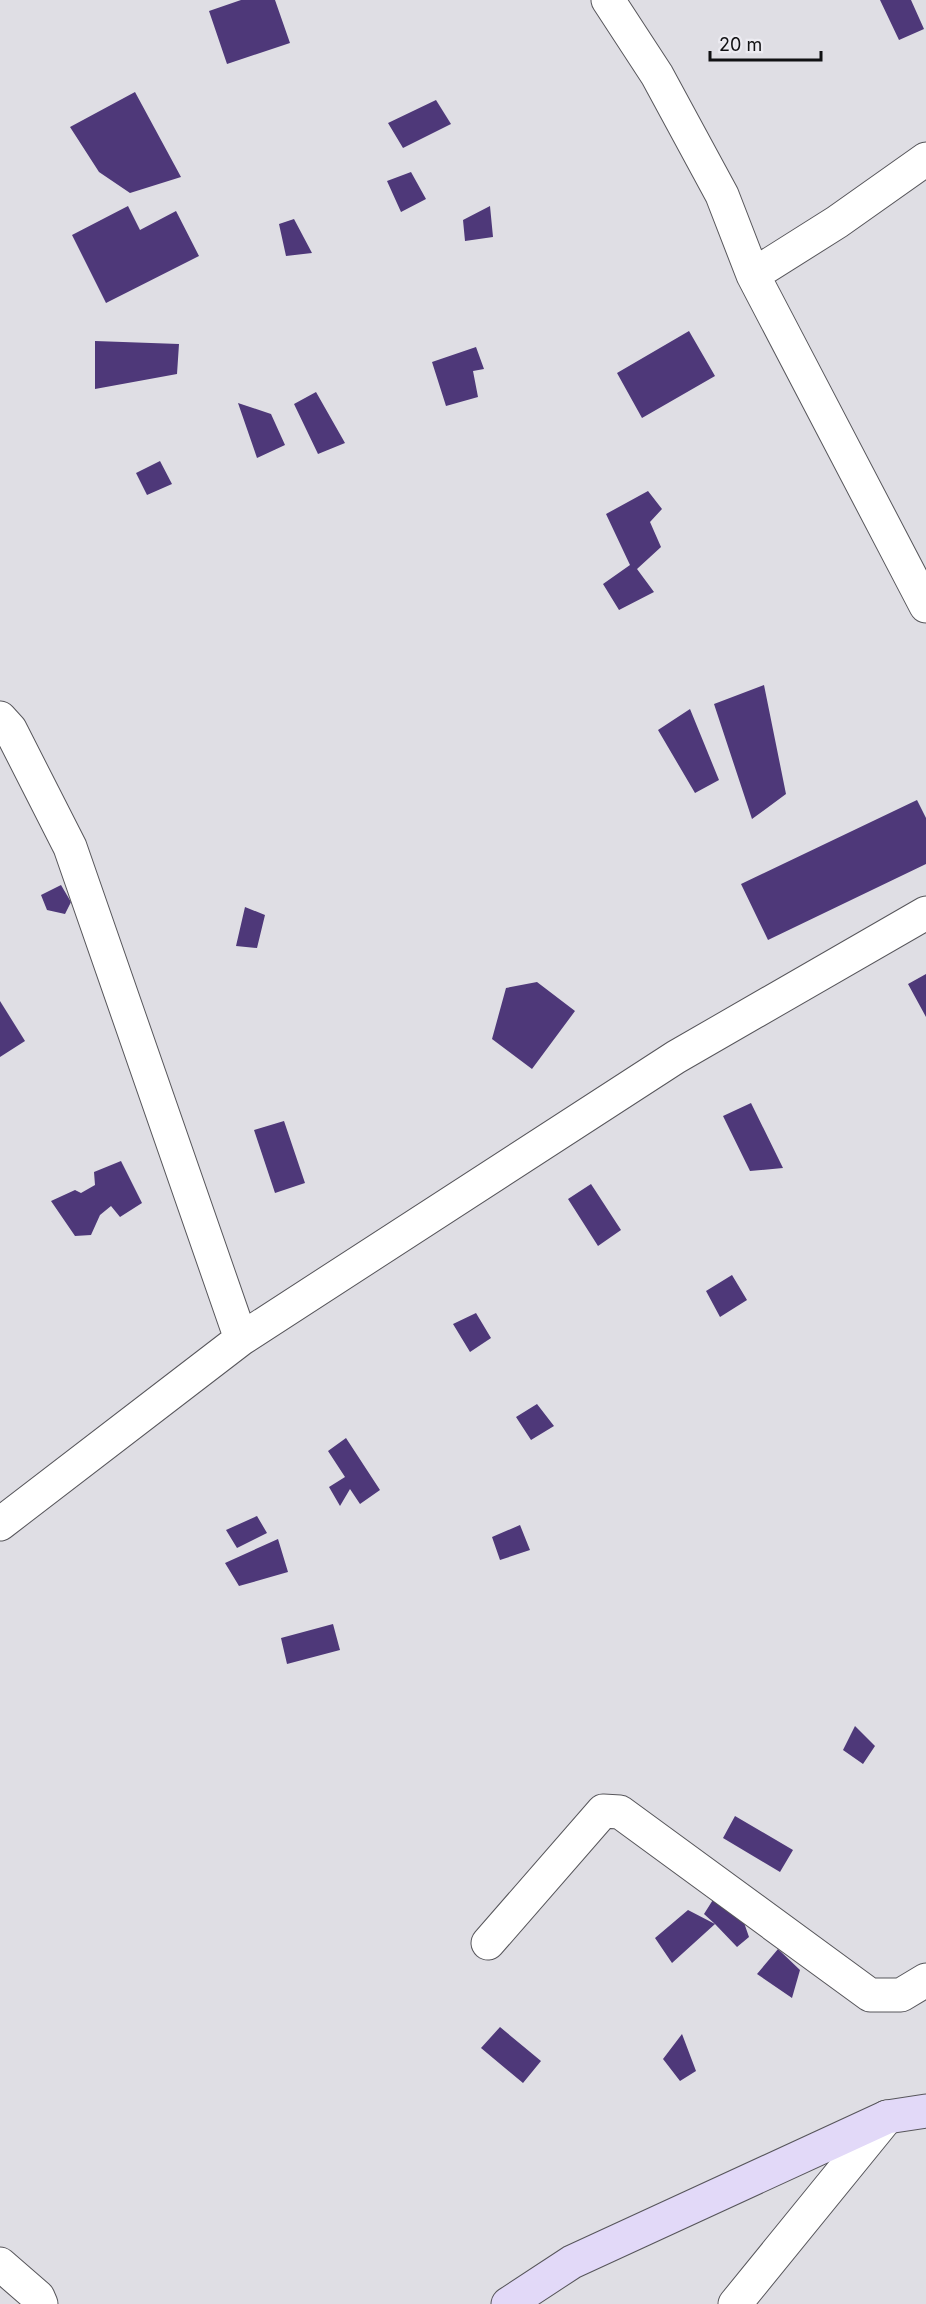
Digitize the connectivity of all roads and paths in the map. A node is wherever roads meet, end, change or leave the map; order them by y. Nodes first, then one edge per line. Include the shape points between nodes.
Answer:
1 (608, 0) edge
2 (926, 159) edge
3 (753, 275) junction
4 (926, 606) edge
5 (0, 718) edge
6 (926, 914) edge
7 (241, 1339) junction
8 (0, 1524) edge
9 (488, 1943) dead end
10 (926, 1980) edge
11 (926, 2111) edge
12 (887, 2117) junction
13 (0, 2264) edge
14 (41, 2304) edge
15 (508, 2304) edge
16 (735, 2304) edge

1 - 3 street via 657,75 722,195
2 - 3 street
3 - 4 street
5 - 7 street via 10,729 70,847
6 - 7 street via 676,1057
7 - 8 street
9 - 10 street via 603,1811 620,1812 870,1995 901,1995
11 - 12 street
12 - 15 street via 572,2262
12 - 16 street
13 - 14 street

